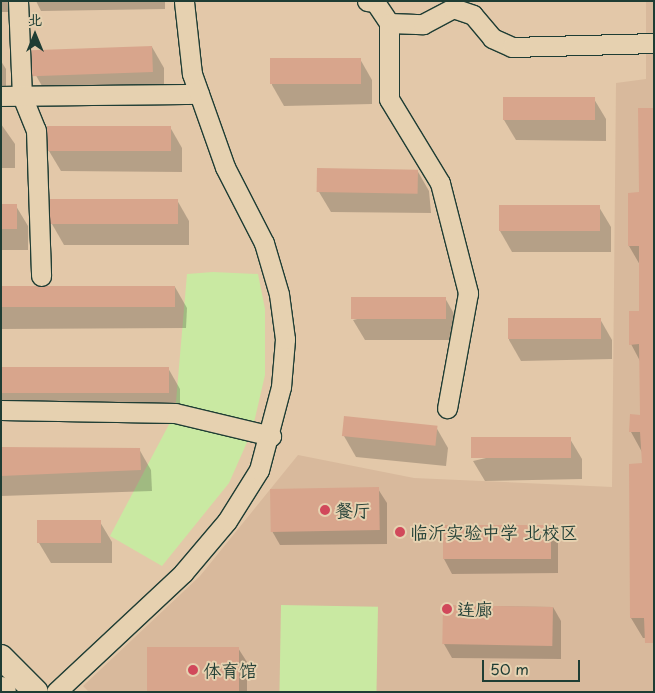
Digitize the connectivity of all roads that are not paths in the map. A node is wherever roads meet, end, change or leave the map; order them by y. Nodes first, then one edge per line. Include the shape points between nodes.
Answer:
1 (18, 1) edge
2 (184, 1) edge
3 (367, 1) edge
4 (389, 23) junction
5 (654, 43) edge
6 (199, 94) junction
7 (1, 96) edge
8 (22, 96) junction
9 (41, 276) dead end
10 (447, 408) dead end
11 (1, 410) edge
12 (271, 436) junction
13 (1, 658) edge
14 (1, 689) edge
15 (4, 692) edge
16 (36, 692) edge
17 (56, 692) edge

1 - 8 street
2 - 6 street via 192,74
3 - 4 street via 375,2
4 - 5 street via 423,24 453,8 473,15 492,38 512,46
4 - 10 street via 389,99 440,183 468,293
6 - 8 street
6 - 12 street via 226,167 264,243 279,294 285,339
7 - 8 street
8 - 9 street via 36,130
11 - 12 street via 176,413
12 - 17 street via 259,470 227,521 183,573
13 - 16 main road
14 - 15 main road

